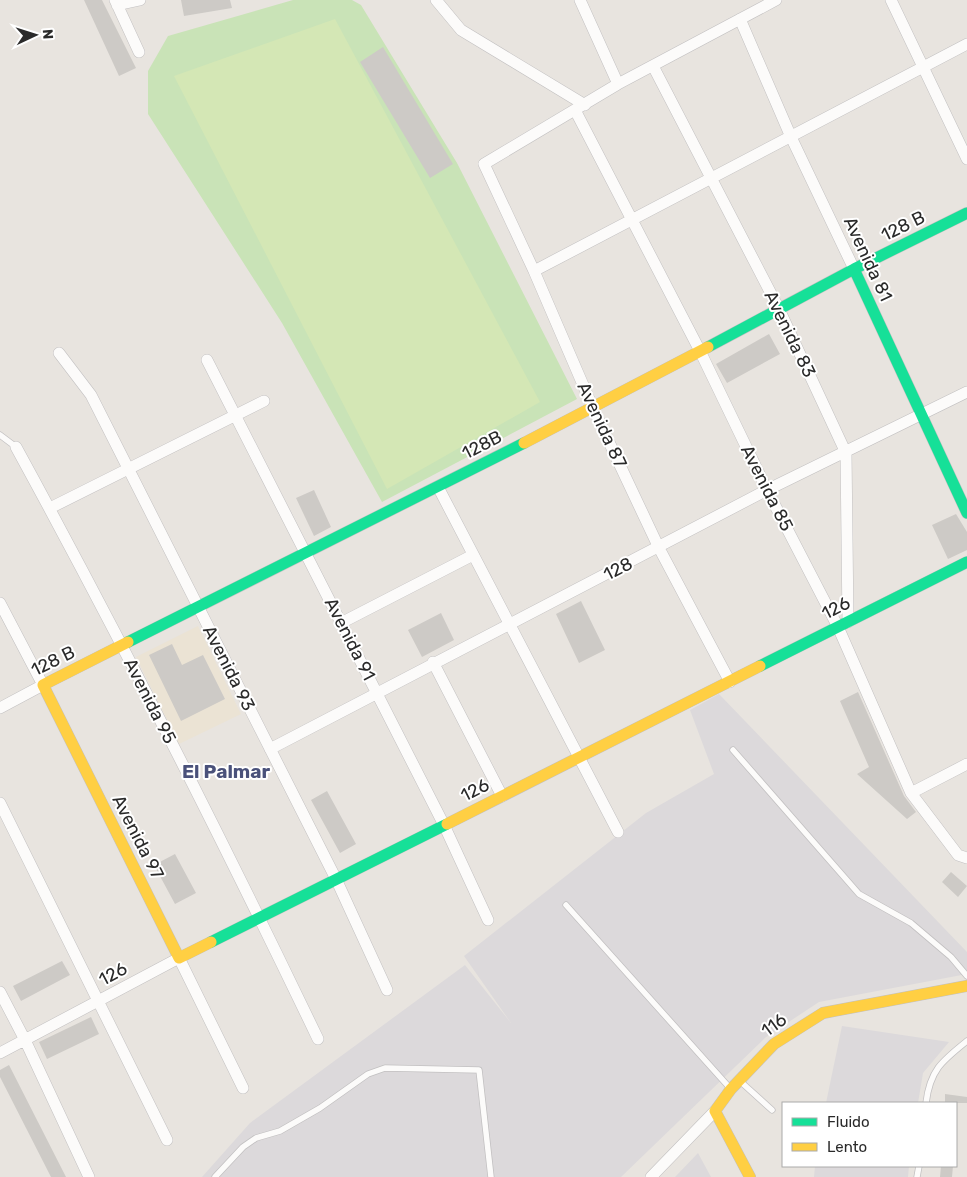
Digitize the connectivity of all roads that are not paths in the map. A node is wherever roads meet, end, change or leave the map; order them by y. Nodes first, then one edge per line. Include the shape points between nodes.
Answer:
1 (140, 0) edge
2 (436, 0) edge
3 (580, 0) edge
4 (776, 0) edge
5 (892, 0) edge
6 (116, 2) edge
7 (740, 19) junction
8 (967, 44) edge
9 (139, 52) dead end
10 (653, 66) junction
11 (923, 66) junction
12 (618, 84) junction
13 (580, 107) junction
14 (791, 137) junction
15 (967, 159) edge
16 (710, 178) junction
17 (967, 213) edge
18 (630, 218) junction
19 (854, 269) junction
20 (534, 271) junction
21 (779, 309) junction
22 (700, 351) junction
23 (59, 353) dead end
24 (208, 360) dead end
25 (967, 392) edge
26 (264, 401) dead end
27 (593, 408) junction
28 (235, 416) junction
29 (922, 416) junction
30 (0, 435) edge
31 (16, 447) joint
32 (846, 453) junction
33 (128, 470) junction
34 (438, 487) junction
35 (767, 490) junction
36 (50, 508) junction
37 (967, 514) edge
38 (659, 548) junction
39 (306, 553) junction
40 (472, 555) junction
41 (967, 562) edge
42 (0, 603) edge
43 (198, 608) junction
44 (341, 622) junction
45 (510, 622) junction
46 (843, 624) junction
47 (122, 647) junction
48 (433, 662) junction
49 (730, 682) junction
50 (42, 685) junction
51 (377, 692) junction
52 (0, 708) edge
53 (270, 749) junction
54 (732, 750) dead end
55 (580, 756) junction
56 (967, 764) edge
57 (911, 793) junction
58 (502, 796) junction
59 (0, 804) edge
60 (444, 825) junction
61 (618, 832) dead end
62 (967, 858) edge
63 (336, 879) junction
64 (566, 905) dead end
65 (260, 918) junction
66 (488, 920) dead end
67 (179, 958) junction
68 (967, 976) edge
69 (967, 986) edge
70 (387, 990) dead end
71 (0, 992) edge
72 (99, 1001) junction
73 (318, 1039) dead end
74 (25, 1040) junction
75 (967, 1041) edge
76 (0, 1053) edge
77 (735, 1085) junction
78 (243, 1088) dead end
79 (926, 1102) edge
80 (772, 1110) dead end
81 (715, 1111) junction
82 (167, 1140) dead end
83 (89, 1177) edge
84 (215, 1177) edge
85 (491, 1177) edge
86 (651, 1177) edge
87 (750, 1177) edge

1 - 6 street
2 - 13 street via 461,30
3 - 12 street
4 - 7 street
5 - 11 street
6 - 9 street
7 - 10 street
7 - 14 street, Avenida 81
8 - 11 street
10 - 12 street
10 - 16 street, Avenida 83
11 - 14 street
11 - 15 street
12 - 13 street
13 - 18 street, Avenida 85
13 - 20 street, Avenida 87 via 484,164
14 - 16 street
14 - 19 street, Avenida 81
16 - 18 street
16 - 21 street, Avenida 83
17 - 19 street, 128 B
18 - 20 street
18 - 22 street, Avenida 85
19 - 21 street, 128B
19 - 29 street, Avenida 81
20 - 27 street, Avenida 87
21 - 22 street, 128B
21 - 32 street, Avenida 83
22 - 27 street, 128B
22 - 35 street, Avenida 85
23 - 33 street, Avenida 93 via 91,394
24 - 28 street, Avenida 91
25 - 29 street, 128
26 - 28 street
27 - 34 street, 128B
27 - 38 street, Avenida 87
28 - 33 street
28 - 39 street, Avenida 91
29 - 32 street, 128
29 - 37 street, Avenida 81
30 - 31 lane
31 - 36 street, Avenida 95
32 - 35 street, 128
32 - 46 street, Avenida 83
33 - 36 street
33 - 43 street, Avenida 93
34 - 39 street, 128B
34 - 40 street
35 - 38 street, 128
35 - 46 street, Avenida 85
36 - 47 street, Avenida 95
38 - 45 street, 128
38 - 49 street, Avenida 87
39 - 43 street, 128B
39 - 44 street, Avenida 91
40 - 44 street
40 - 45 street
41 - 46 street, 126
42 - 50 street, Avenida 97
43 - 47 street, 128B
43 - 53 street, Avenida 93
44 - 51 street, Avenida 91
45 - 48 street, 128
45 - 55 street
46 - 49 street, 126
46 - 57 street, Avenida 85
47 - 50 street, 128 B
47 - 65 street, Avenida 95
48 - 51 street, 128
48 - 58 street
49 - 55 street, 126
50 - 52 street, 128 B
50 - 67 street, Avenida 97
51 - 53 street, 128
51 - 60 street, Avenida 91
53 - 63 street, Avenida 93
54 - 68 lane via 859,894 911,923
55 - 58 street, 126
55 - 61 street
56 - 57 street
57 - 62 street, Avenida 85 via 958,855
58 - 60 street, 126
59 - 72 street
60 - 63 street, 126
60 - 66 street, Avenida 91
63 - 65 street, 126
63 - 70 street, Avenida 93
64 - 77 lane
65 - 67 street, 126
65 - 73 street, Avenida 95
67 - 72 street, 126
67 - 78 street, Avenida 97
69 - 77 street, 116 via 823,1013 774,1044
71 - 74 street
72 - 74 street, 126
72 - 82 street
74 - 76 street, 126
74 - 83 street
75 - 79 lane via 940,1062 932,1076
77 - 80 lane
77 - 81 street, 116
81 - 86 street, 116
81 - 87 street
84 - 85 lane via 256,1138 280,1131 368,1074 385,1068 479,1070

